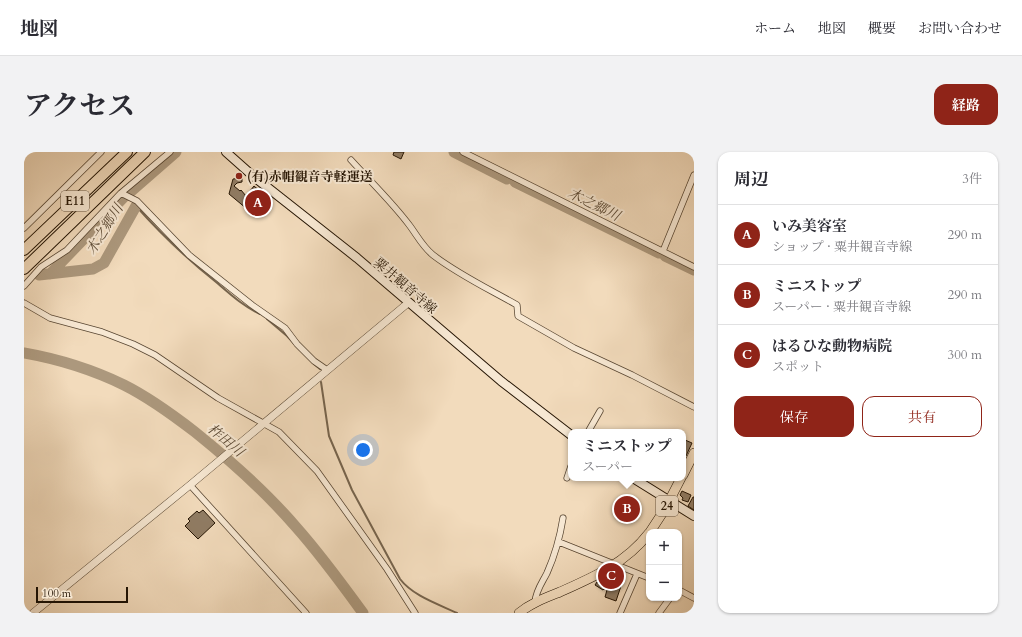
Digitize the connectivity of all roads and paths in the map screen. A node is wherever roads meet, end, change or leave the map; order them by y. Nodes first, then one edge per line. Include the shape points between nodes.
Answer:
1 (101, 152) edge
2 (126, 152) edge
3 (144, 152) edge
4 (170, 152) edge
5 (226, 152) edge
6 (463, 152) edge
7 (351, 160) dead end
8 (694, 175) edge
9 (122, 192) junction
10 (24, 228) edge
11 (24, 250) edge
12 (663, 251) junction
13 (28, 266) edge
14 (694, 267) edge
15 (24, 286) edge
16 (24, 303) edge
17 (408, 303) junction
18 (327, 370) junction
19 (694, 407) edge
20 (600, 411) dead end
21 (264, 423) junction
22 (590, 429) edge
23 (568, 433) edge
24 (694, 453) edge
25 (686, 469) edge
26 (568, 475) edge
27 (567, 478) dead end
28 (638, 481) edge
29 (680, 481) edge
30 (190, 485) junction
31 (670, 500) junction
32 (694, 516) edge
33 (562, 518) dead end
34 (652, 529) edge
35 (646, 538) edge
36 (559, 542) junction
37 (615, 565) junction
38 (637, 574) junction
39 (646, 577) edge
40 (682, 592) edge
41 (694, 598) edge
42 (668, 601) edge
43 (535, 602) junction
44 (33, 613) edge
45 (306, 613) edge
46 (415, 613) edge
47 (519, 613) edge
48 (620, 613) edge
49 (660, 613) edge

1 - 10 street
2 - 11 highway, E11
3 - 13 highway, E11
4 - 9 street
5 - 17 main road, 粟井観音寺線 via 357,258
6 - 12 street
7 - 19 street via 410,226 421,244 432,255 517,305 518,316 524,320 574,348
8 - 12 street
9 - 15 street via 67,250 41,267
9 - 18 street via 137,201 189,255 285,328 303,350
12 - 14 street
16 - 21 street via 50,318 102,332 133,344 155,355 218,398
17 - 18 street
17 - 23 main road, 粟井観音寺線 via 501,381
18 - 21 street
20 - 22 street
21 - 30 street
21 - 46 street via 279,432 317,471
24 - 25 main road
26 - 27 street
28 - 31 main road
29 - 31 main road, 24
30 - 44 street
30 - 45 street
31 - 32 main road
31 - 34 main road, 24
33 - 36 street
35 - 37 main road, 24
36 - 37 street
36 - 43 street via 536,594
37 - 38 street
37 - 43 main road, 24 via 588,580
38 - 39 street
38 - 48 street
40 - 41 street
42 - 49 street
43 - 47 main road, 24

